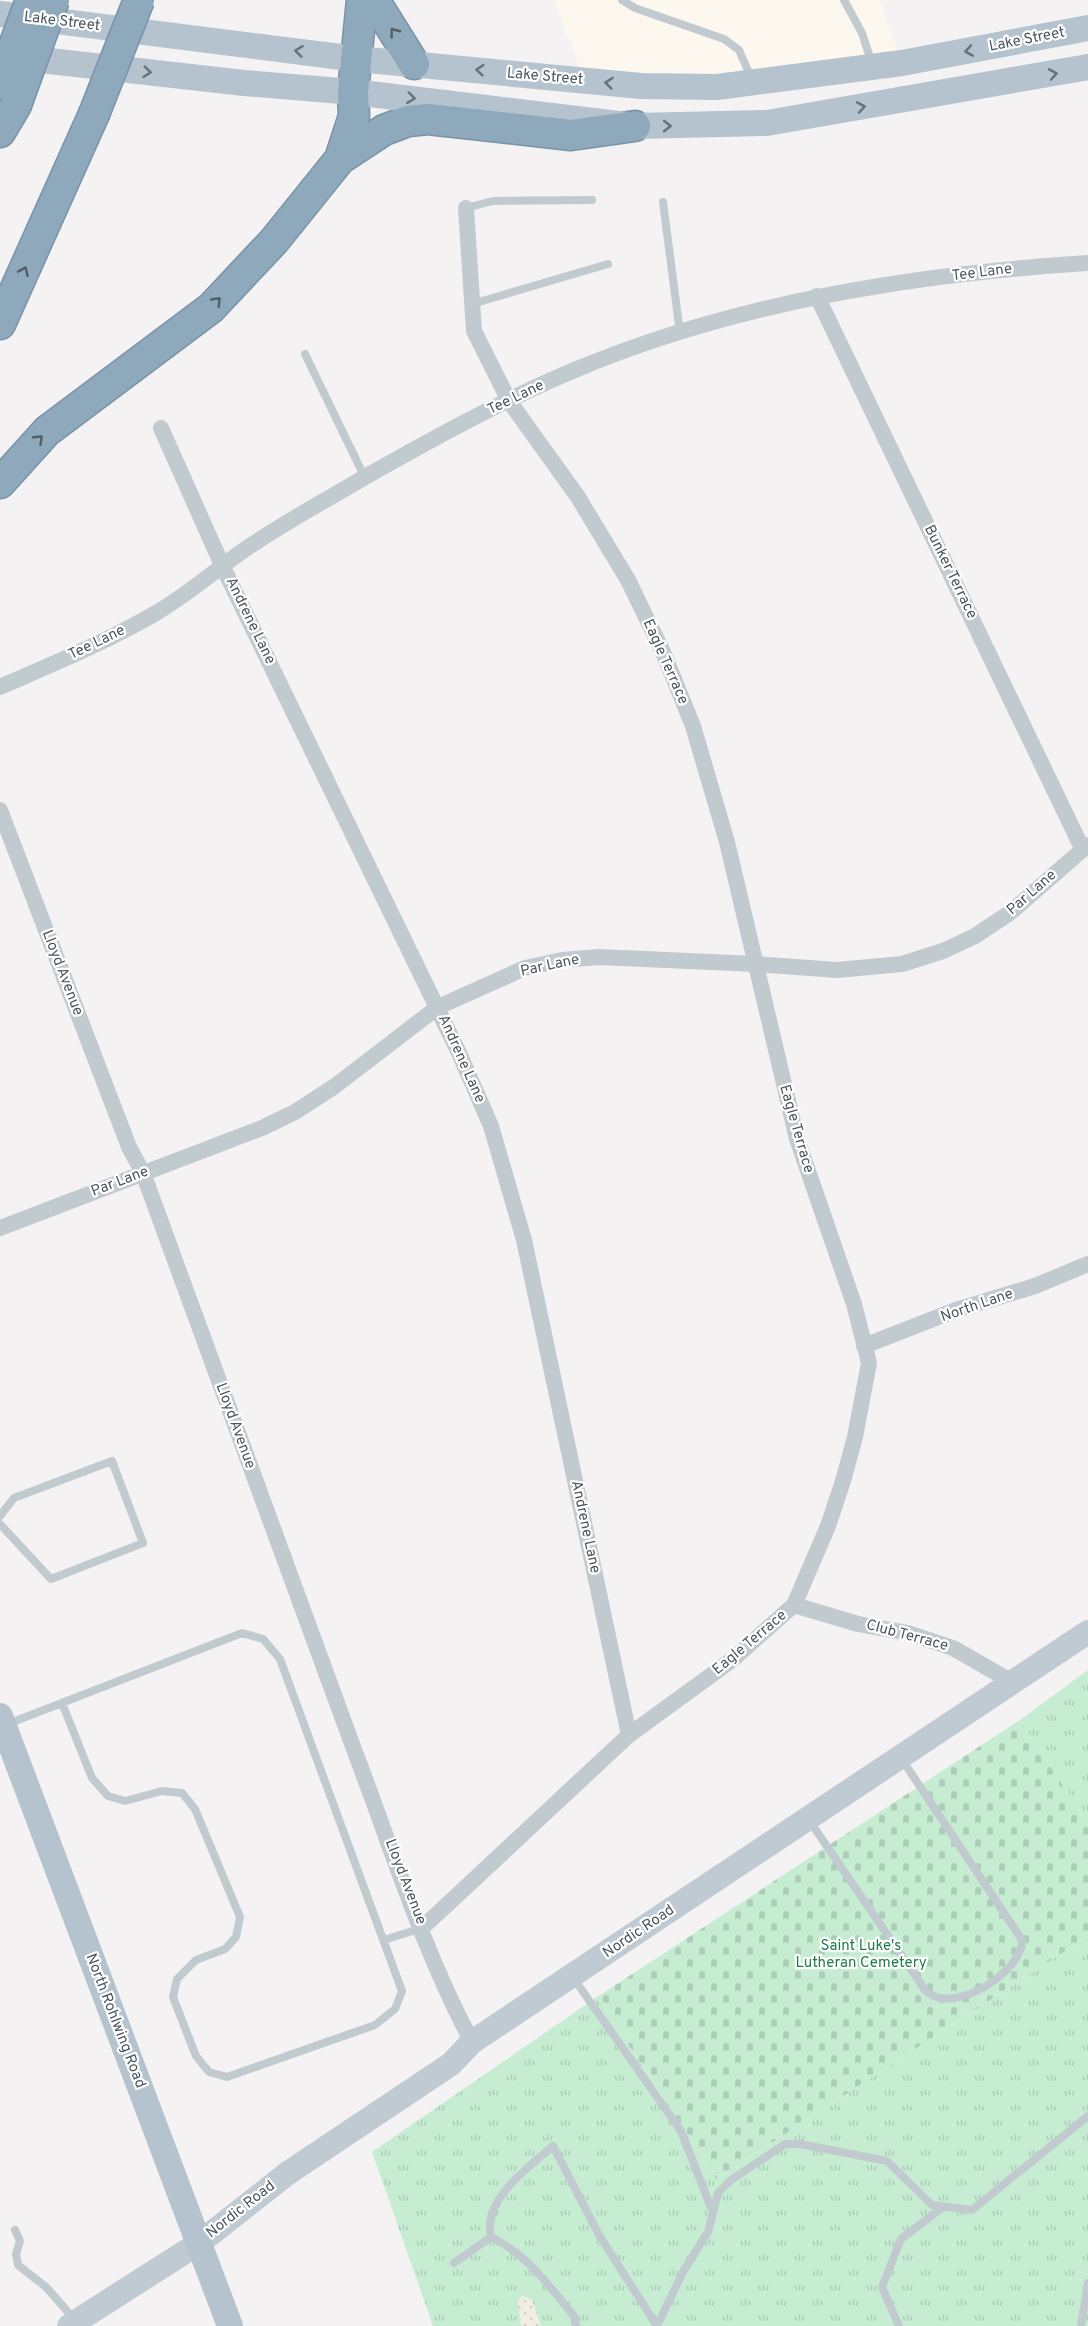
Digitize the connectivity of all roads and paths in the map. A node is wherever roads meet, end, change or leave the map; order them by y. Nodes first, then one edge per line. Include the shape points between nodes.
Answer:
1 (31, 0) edge
2 (54, 0) edge
3 (139, 0) edge
4 (362, 0) edge
5 (374, 0) edge
6 (622, 0) edge
7 (843, 0) edge
8 (0, 14) edge
9 (1088, 28) edge
10 (0, 55) edge
11 (357, 59) junction
12 (414, 64) junction
13 (873, 67) junction
14 (1088, 68) edge
15 (754, 83) junction
16 (353, 92) junction
17 (8, 95) edge
18 (635, 126) junction
19 (0, 132) edge
20 (340, 159) junction
21 (592, 200) dead end
22 (663, 202) dead end
23 (466, 208) joint
24 (1088, 263) edge
25 (608, 264) dead end
26 (817, 296) junction
27 (472, 304) junction
28 (0, 324) edge
29 (680, 334) junction
30 (305, 354) dead end
31 (509, 401) junction
32 (161, 428) dead end
33 (365, 478) junction
34 (0, 483) edge
35 (222, 566) junction
36 (0, 687) edge
37 (0, 810) edge
38 (1085, 847) edge
39 (756, 964) junction
40 (438, 1007) junction
41 (144, 1173) junction
42 (0, 1228) edge
43 (1088, 1264) edge
44 (864, 1346) junction
45 (0, 1516) edge
46 (0, 1524) edge
47 (795, 1605) junction
48 (1088, 1632) edge
49 (1014, 1683) junction
50 (62, 1703) junction
51 (2, 1721) edge
52 (629, 1735) junction
53 (901, 1757) junction
54 (808, 1819) junction
55 (422, 1928) junction
56 (384, 1940) junction
57 (572, 1976) junction
58 (472, 2042) junction
59 (1088, 2116) edge
60 (943, 2207) junction
61 (712, 2210) junction
62 (15, 2230) dead end
63 (491, 2237) junction
64 (199, 2244) junction
65 (453, 2263) dead end
66 (1088, 2283) edge
67 (73, 2324) edge
68 (230, 2326) edge
69 (576, 2326) edge
70 (899, 2326) edge
71 (1081, 2326) edge

1 - 17 highway, bridge
2 - 17 highway, bridge
28 -> 3 highway, bridge via 94,114
4 - 11 highway
12 -> 5 highway
6 - 15 lane via 724,39 739,50
7 - 13 lane via 862,33
11 -> 8 main road, Lake Street
9 -> 13 main road, Lake Street
10 -> 16 main road
11 - 12 main road, Lake Street
11 - 16 highway
15 -> 12 main road, Lake Street via 717,87 641,86
13 - 15 main road, Lake Street
18 -> 14 main road via 767,123
16 -> 18 main road
16 - 20 highway via 354,116
17 - 19 highway
18 - 20 highway via 571,135 428,119 408,121 384,130
34 -> 20 highway via 48,431 211,308 274,242
21 - 23 lane via 493,201
22 - 29 lane
23 - 27 street, Eagle Terrace
24 - 26 street, Tee Lane via 985,271
25 - 27 lane
26 - 29 street, Tee Lane
26 - 38 street, Bunker Terrace
27 - 31 street, Eagle Terrace via 474,331
29 - 31 street, Tee Lane via 578,369
30 - 33 lane
31 - 33 street, Tee Lane
31 - 39 street, Eagle Terrace via 597,526 663,652 712,787
32 - 35 street, Andrene Lane
33 - 35 street, Tee Lane via 255,542
35 - 36 street, Tee Lane via 153,614 106,640
35 - 40 street, Andrene Lane
37 - 41 street, Lloyd Avenue via 129,1147
38 - 39 street, Par Lane via 1011,912 943,951 902,964 867,969
39 - 40 street, Par Lane via 630,957 562,960 525,968
39 - 44 street, Eagle Terrace via 797,1139 854,1304
40 - 41 street, Par Lane via 295,1112
40 - 52 street, Andrene Lane via 491,1126 524,1240
41 - 42 street, Par Lane
41 - 55 street, Lloyd Avenue
43 - 44 street, North Lane
44 - 47 street, Eagle Terrace via 869,1364 855,1437 828,1526
45 - 46 lane via 14,1498 112,1461 143,1543 51,1579
47 - 49 street, Club Terrace via 953,1648
47 - 52 street, Eagle Terrace via 732,1660
48 - 49 street, Nordic Road
49 - 53 street, Nordic Road
50 - 51 lane
50 - 56 lane via 242,1634 263,1639 280,1659
50 - 56 lane via 92,1778 108,1796 125,1801 162,1791 183,1793 195,1809 240,1917 236,1937 225,1949 196,1960 177,1979 173,1997 196,2056 209,2073 227,2077 375,2025 395,2009 402,1991
51 - 64 main road, North Rohlwing Road
52 - 55 street, Eagle Terrace
53 - 54 street, Nordic Road
53 - 54 lane via 1022,1940 1022,1949 1011,1966 973,1993 946,2000 925,1990
54 - 57 street, Nordic Road
55 - 56 lane
55 - 58 street, Lloyd Avenue
57 - 58 street, Nordic Road
57 - 61 lane via 681,2131
58 - 64 street, Nordic Road via 451,2064 288,2173
59 - 60 lane via 972,2210
60 - 61 lane via 932,2205 887,2161 785,2144 731,2180 718,2193
60 - 70 lane via 902,2239 882,2287
61 - 63 lane via 708,2232 657,2326 599,2235 553,2146 501,2194 488,2226
62 - 67 lane via 20,2241 18,2265 47,2288
63 - 65 lane
63 - 69 lane via 508,2245 536,2270 573,2316
64 - 67 street, Nordic Road
64 - 68 main road, North Rohlwing Road
66 - 71 lane

